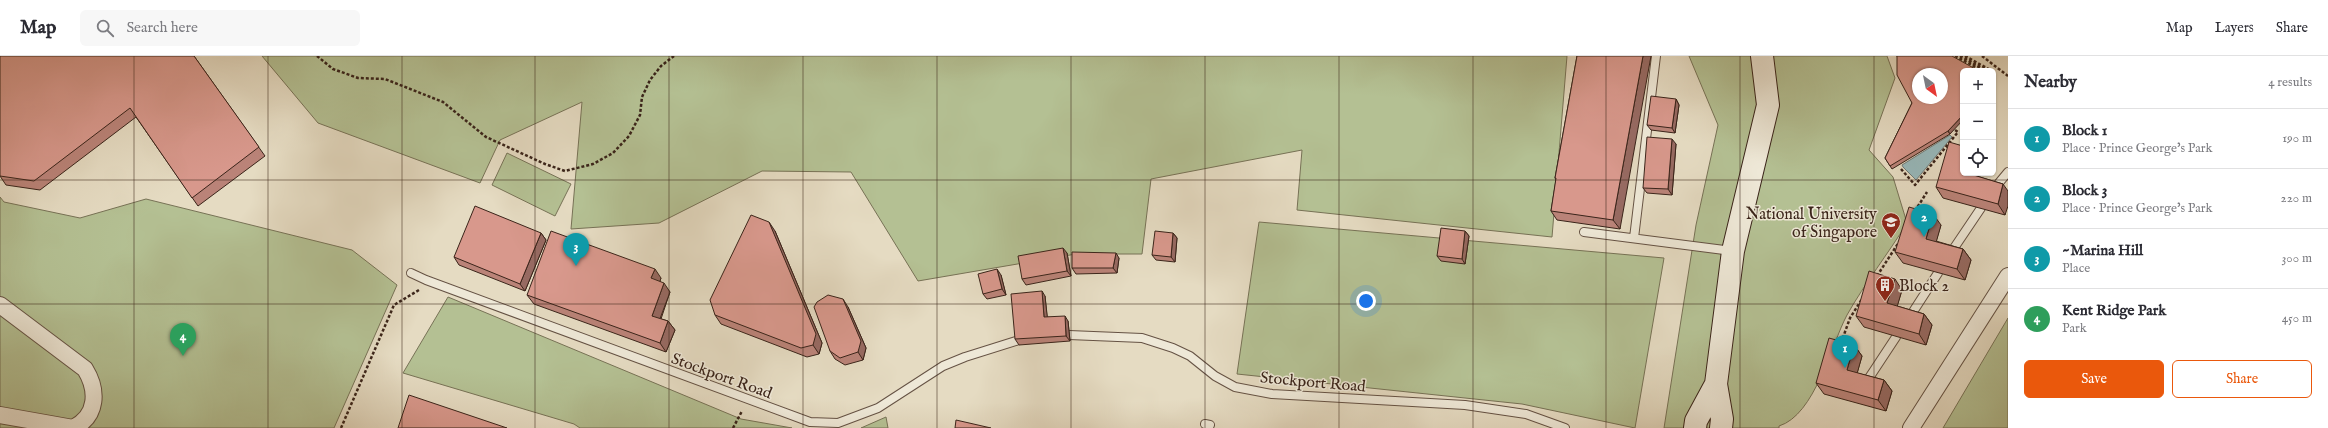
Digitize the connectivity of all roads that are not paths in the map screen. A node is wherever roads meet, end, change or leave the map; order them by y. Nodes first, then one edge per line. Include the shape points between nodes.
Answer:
1 (1656, 56) edge
2 (1762, 56) edge
3 (2008, 172) edge
4 (1993, 190) edge
5 (1981, 208) edge
6 (1584, 232) dead end
7 (1634, 238) junction
8 (1733, 251) junction
9 (1950, 254) edge
10 (411, 272) dead end
11 (1938, 273) edge
12 (2008, 276) edge
13 (0, 305) edge
14 (1909, 318) edge
15 (1069, 335) dead end
16 (1896, 337) edge
17 (1019, 340) edge
18 (1716, 384) junction
19 (1865, 384) edge
20 (0, 415) edge
21 (1565, 428) edge
22 (1695, 428) edge
23 (1721, 428) edge
24 (1911, 428) edge

1 - 7 lane
2 - 8 street via 1768,105
3 - 4 lane
5 - 9 lane
6 - 7 lane
7 - 8 lane
8 - 18 street
10 - 17 lane, Stockport Road via 426,280 810,422 838,423 878,408 943,366
11 - 14 lane
12 - 24 street
13 - 20 street via 85,369 92,379 94,391 92,411 81,424 73,428
15 - 21 lane, Stockport Road via 1142,338 1190,356 1215,376 1235,387 1272,394 1466,405 1526,414
16 - 19 lane
18 - 22 street via 1696,421
18 - 23 street via 1722,419

